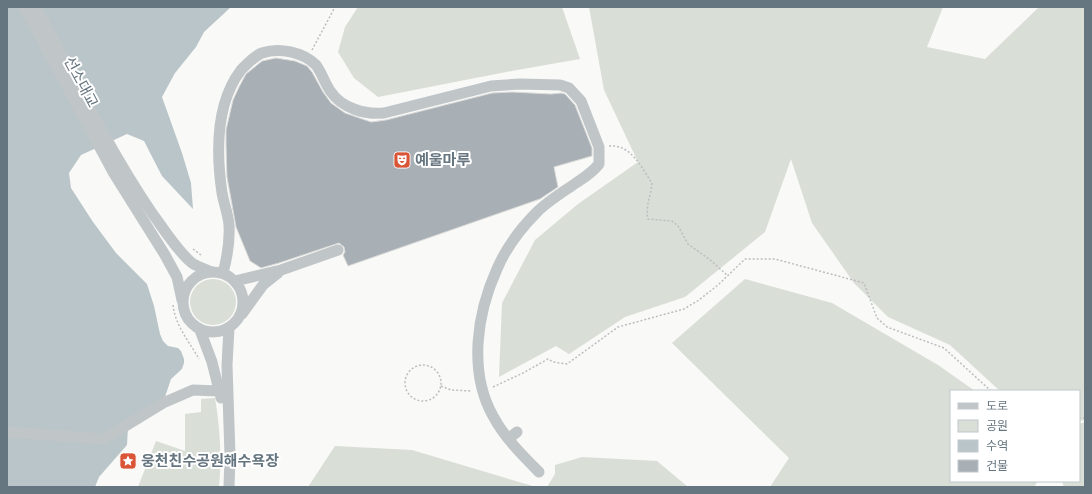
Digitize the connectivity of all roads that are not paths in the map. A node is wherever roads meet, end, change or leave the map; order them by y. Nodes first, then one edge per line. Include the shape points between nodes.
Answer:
1 (24, 7) edge
2 (36, 7) edge
3 (117, 169) junction
4 (338, 250) dead end
5 (281, 270) junction
6 (212, 272) junction
7 (223, 273) junction
8 (235, 281) junction
9 (177, 302) junction
10 (240, 317) junction
11 (230, 328) junction
12 (200, 330) junction
13 (219, 391) junction
14 (7, 432) edge
15 (229, 432) junction
16 (539, 472) dead end
17 (228, 487) edge

1 - 3 street, 선소대교
2 - 3 street, 선소대교
3 - 6 street via 170,239 192,263
3 - 9 street via 177,277
4 - 5 street
5 - 8 street
5 - 10 street via 263,285
6 - 7 street
6 - 9 street via 204,273 192,280
7 - 8 street
7 - 16 street via 229,226 219,164 221,118 227,96 242,70 262,54 282,51 308,58 317,66 331,93 352,108 368,113 384,113 490,86 560,85 569,88 581,101 599,147 599,164 539,210 510,244 486,297 478,351 482,389 493,416 513,435
8 - 10 street via 243,296
9 - 12 street via 188,320
10 - 11 street
11 - 12 street via 218,332
11 - 15 street via 227,365
12 - 13 street
13 - 14 street via 193,390 163,403 104,439
13 - 15 street
15 - 17 street

